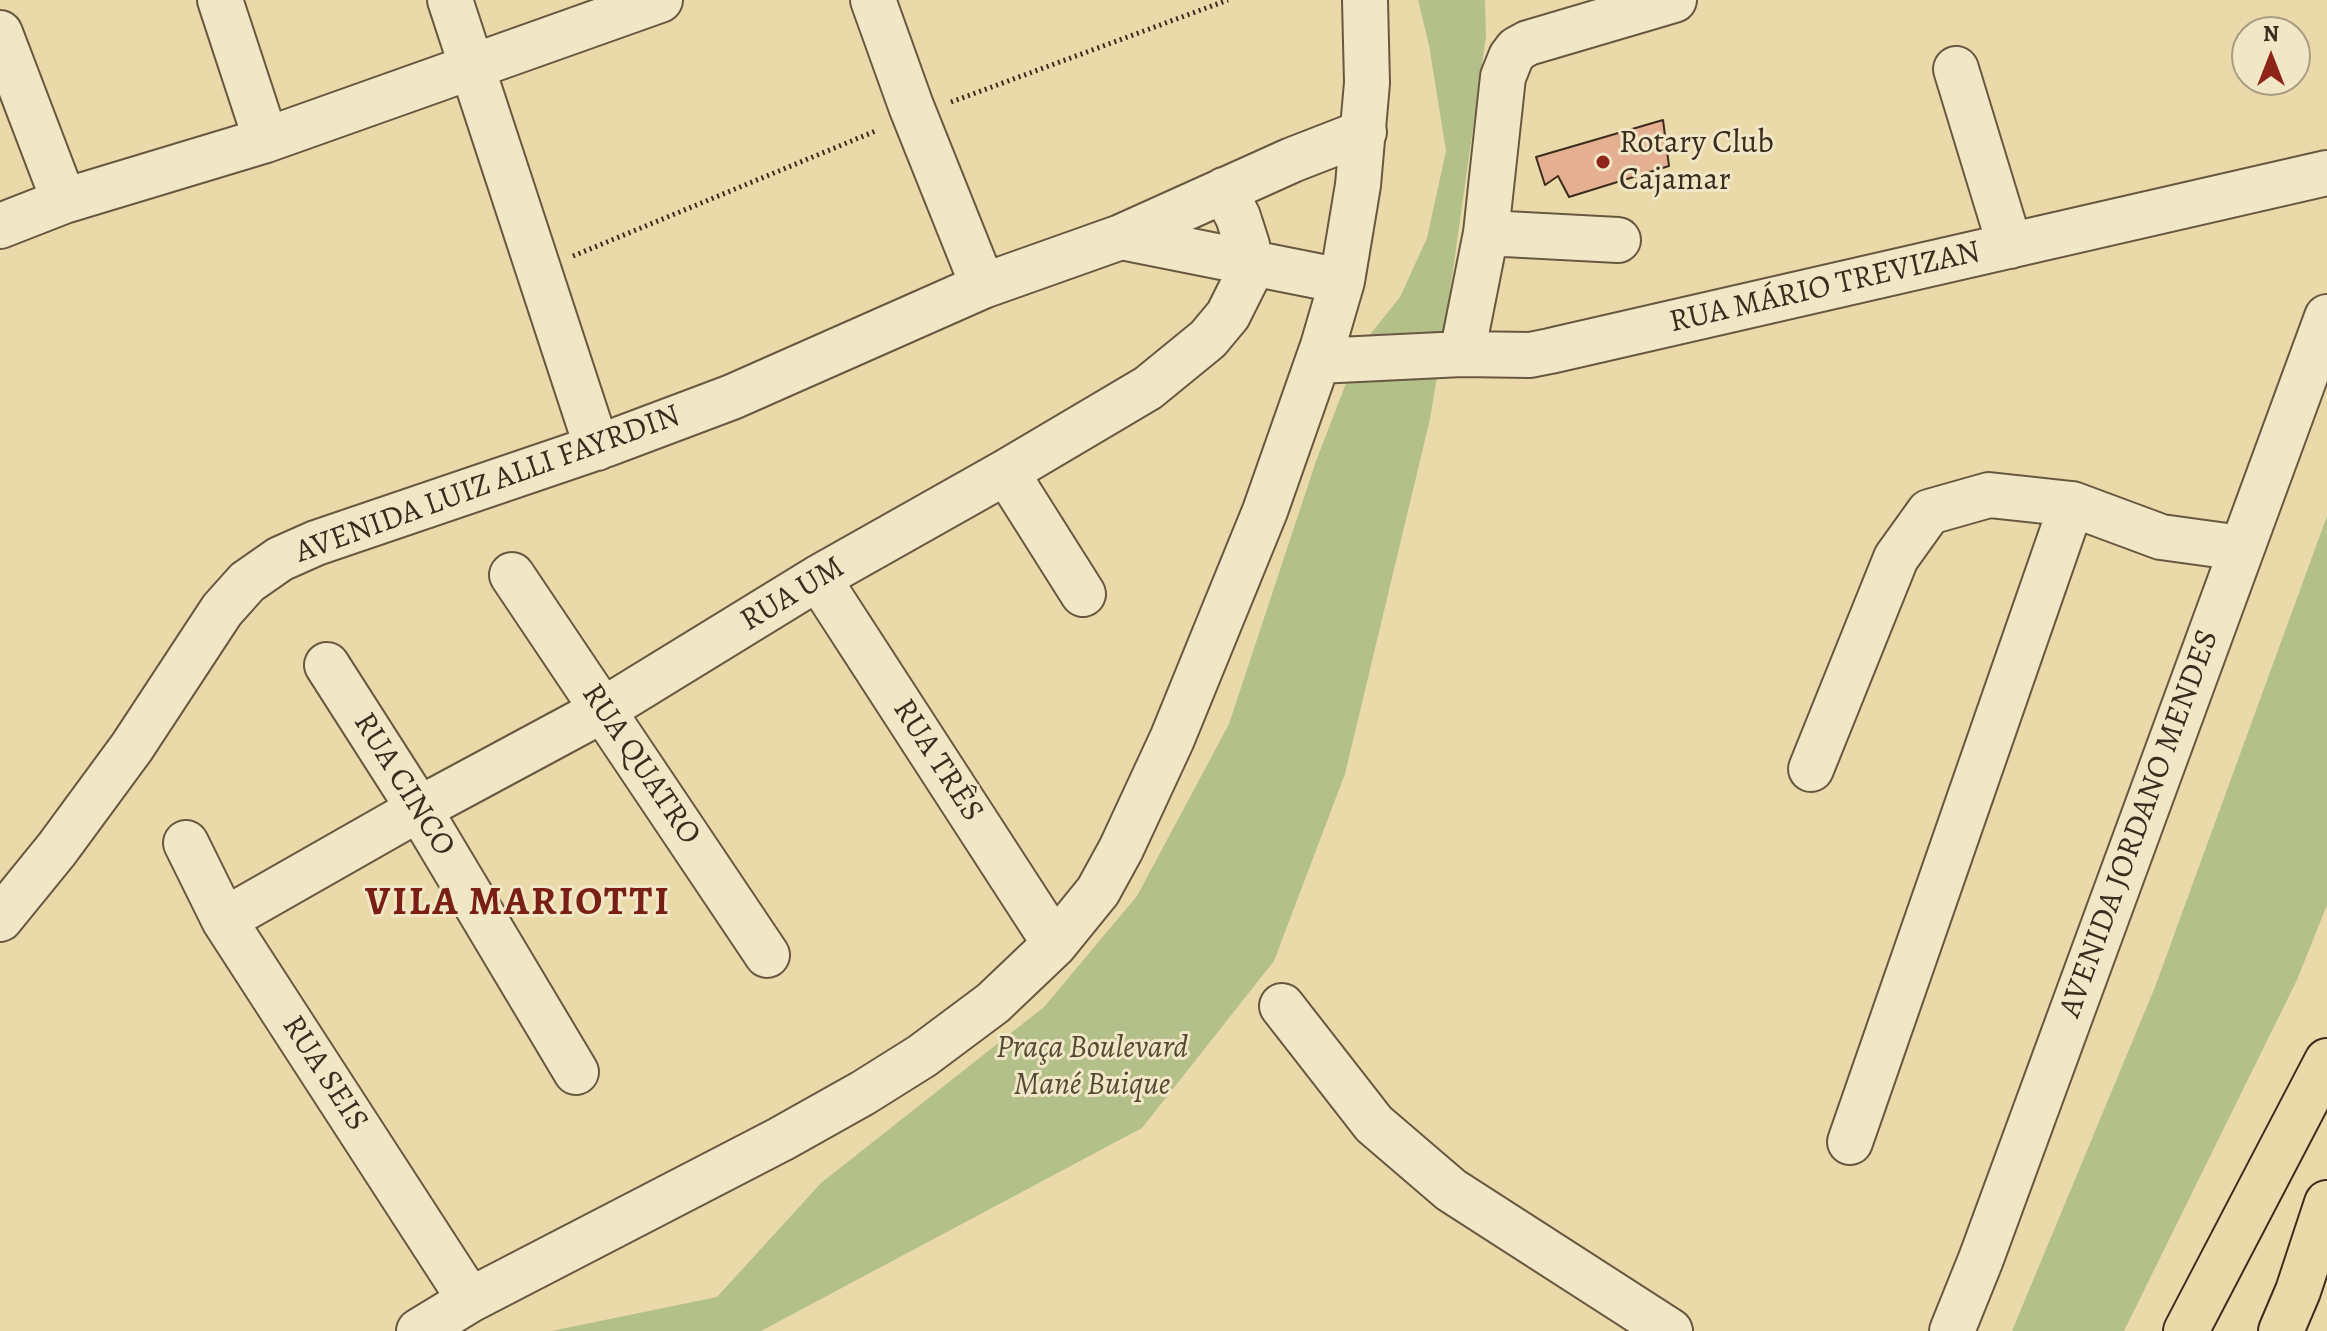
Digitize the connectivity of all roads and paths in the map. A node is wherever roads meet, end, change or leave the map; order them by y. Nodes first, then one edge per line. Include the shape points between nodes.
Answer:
1 (220, 0) edge
2 (450, 0) edge
3 (660, 0) edge
4 (873, 0) edge
5 (1365, 0) edge
6 (1674, 0) edge
7 (0, 33) edge
8 (473, 66) junction
9 (1956, 69) dead end
10 (1364, 132) junction
11 (266, 140) junction
12 (2327, 173) edge
13 (1224, 190) junction
14 (64, 201) junction
15 (0, 226) edge
16 (1486, 233) junction
17 (1121, 237) junction
18 (1618, 240) dead end
19 (2010, 246) junction
20 (1250, 264) junction
21 (1342, 281) junction
22 (983, 286) junction
23 (2327, 317) edge
24 (1462, 354) junction
25 (1318, 361) junction
26 (597, 448) junction
27 (1006, 472) junction
28 (2072, 504) junction
29 (2241, 548) junction
30 (512, 575) dead end
31 (818, 578) junction
32 (1083, 594) dead end
33 (327, 665) dead end
34 (603, 710) junction
35 (1811, 769) dead end
36 (419, 809) junction
37 (186, 843) dead end
38 (0, 919) edge
39 (224, 920) junction
40 (1055, 944) junction
41 (767, 955) dead end
42 (1282, 1006) dead end
43 (2327, 1061) edge
44 (576, 1072) dead end
45 (1850, 1142) dead end
46 (2327, 1203) edge
47 (470, 1300) junction
48 (419, 1331) edge
49 (1670, 1331) edge
50 (1952, 1331) edge
51 (2186, 1331) edge
52 (2281, 1331) edge

1 - 11 street
2 - 8 street
3 - 8 street
4 - 22 street
5 - 10 street
6 - 16 street via 1517,49 1503,77
7 - 14 street
8 - 11 street
8 - 26 street
9 - 19 street
10 - 13 street, AVENIDA LUIZ ALLI FAYRDIN
10 - 21 street
11 - 14 street
12 - 19 street, RUA MÁRIO TREVIZAN
13 - 17 street, AVENIDA LUIZ ALLI FAYRDIN
13 - 20 street via 1238,217
14 - 15 street
16 - 18 street
16 - 24 street
17 - 20 street
17 - 22 street, AVENIDA LUIZ ALLI FAYRDIN
19 - 24 street, RUA MÁRIO TREVIZAN via 1530,355
20 - 21 street
20 - 27 street, RUA UM via 1228,315 1177,367
21 - 25 street
22 - 26 street, AVENIDA LUIZ ALLI FAYRDIN via 732,397
23 - 29 street, AVENIDA JORDANO MENDES
24 - 25 street, RUA MÁRIO TREVIZAN
25 - 40 street via 1265,511 1172,739 1098,891
26 - 38 street, AVENIDA LUIZ ALLI FAYRDIN via 316,543 247,582 222,610 132,747
27 - 31 street, RUA UM
27 - 32 street
28 - 29 street via 2161,537
28 - 35 street via 1989,495 1929,512 1896,558
28 - 45 street
29 - 50 street, AVENIDA JORDANO MENDES
30 - 34 street, RUA QUATRO
31 - 34 street, RUA UM
31 - 40 street, RUA TRÊS
33 - 36 street, RUA CINCO
34 - 36 street, RUA UM
34 - 41 street, RUA QUATRO
36 - 39 street, RUA UM
36 - 44 street, RUA CINCO
37 - 39 street, RUA SEIS
39 - 47 street, RUA SEIS
40 - 47 street via 993,1003 863,1093
42 - 49 street via 1374,1124 1451,1190
43 - 51 highway
46 - 52 highway
47 - 48 street

